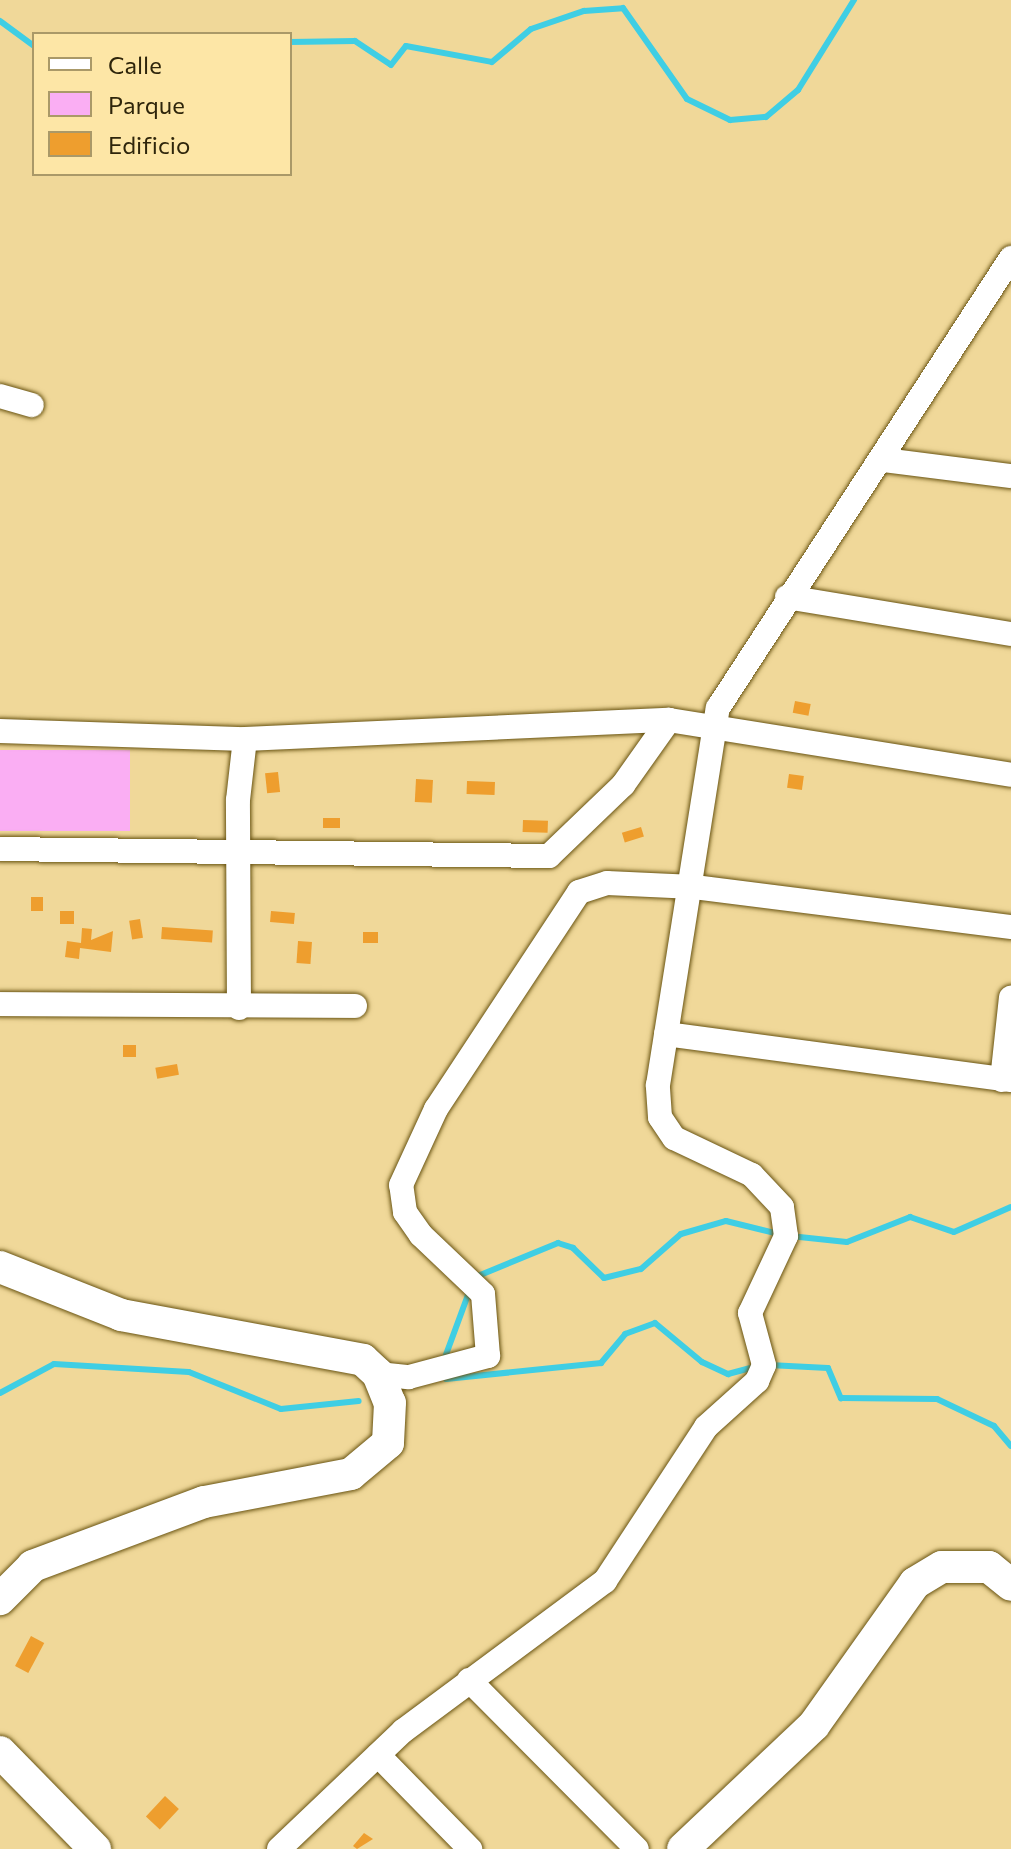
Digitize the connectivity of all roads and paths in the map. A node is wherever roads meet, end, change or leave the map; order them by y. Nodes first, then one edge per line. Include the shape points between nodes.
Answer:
1 (1011, 258) edge
2 (0, 396) edge
3 (32, 405) dead end
4 (884, 460) junction
5 (1011, 476) edge
6 (787, 597) junction
7 (1011, 634) edge
8 (669, 720) junction
9 (714, 730) junction
10 (0, 731) edge
11 (245, 739) junction
12 (1011, 775) edge
13 (0, 849) edge
14 (240, 856) junction
15 (694, 887) junction
16 (1011, 927) edge
17 (1011, 997) edge
18 (0, 1004) edge
19 (355, 1006) dead end
20 (239, 1008) junction
21 (666, 1034) junction
22 (1007, 1080) edge
23 (0, 1267) edge
24 (383, 1385) junction
25 (1011, 1585) edge
26 (0, 1599) edge
27 (469, 1680) junction
28 (0, 1752) edge
29 (378, 1755) junction
30 (469, 1848) edge
31 (95, 1849) edge
32 (279, 1849) edge
33 (637, 1849) edge
34 (683, 1849) edge

1 - 4 street
2 - 3 street
4 - 5 street
4 - 6 street
6 - 7 street
6 - 9 street via 718,708
8 - 9 street
8 - 11 street
8 - 14 street via 623,785 549,856
9 - 12 street
9 - 15 street
10 - 11 street
11 - 14 street
13 - 14 street
14 - 20 street
15 - 16 street
15 - 21 street
15 - 24 street via 607,883 579,892 436,1109 412,1148 401,1199 421,1235 483,1294 488,1356
17 - 22 street
18 - 20 street
19 - 20 street
21 - 22 street
21 - 27 street via 660,1117 674,1138 752,1175 782,1207 786,1236 750,1313 764,1365 757,1381 706,1427 605,1581
23 - 24 main road via 121,1315 341,1354
24 - 26 main road via 388,1443 351,1474 204,1502 33,1566
25 - 34 main road via 989,1567 942,1567 915,1583 814,1725
27 - 29 street
27 - 33 street
28 - 31 main road
29 - 30 street
29 - 32 street

